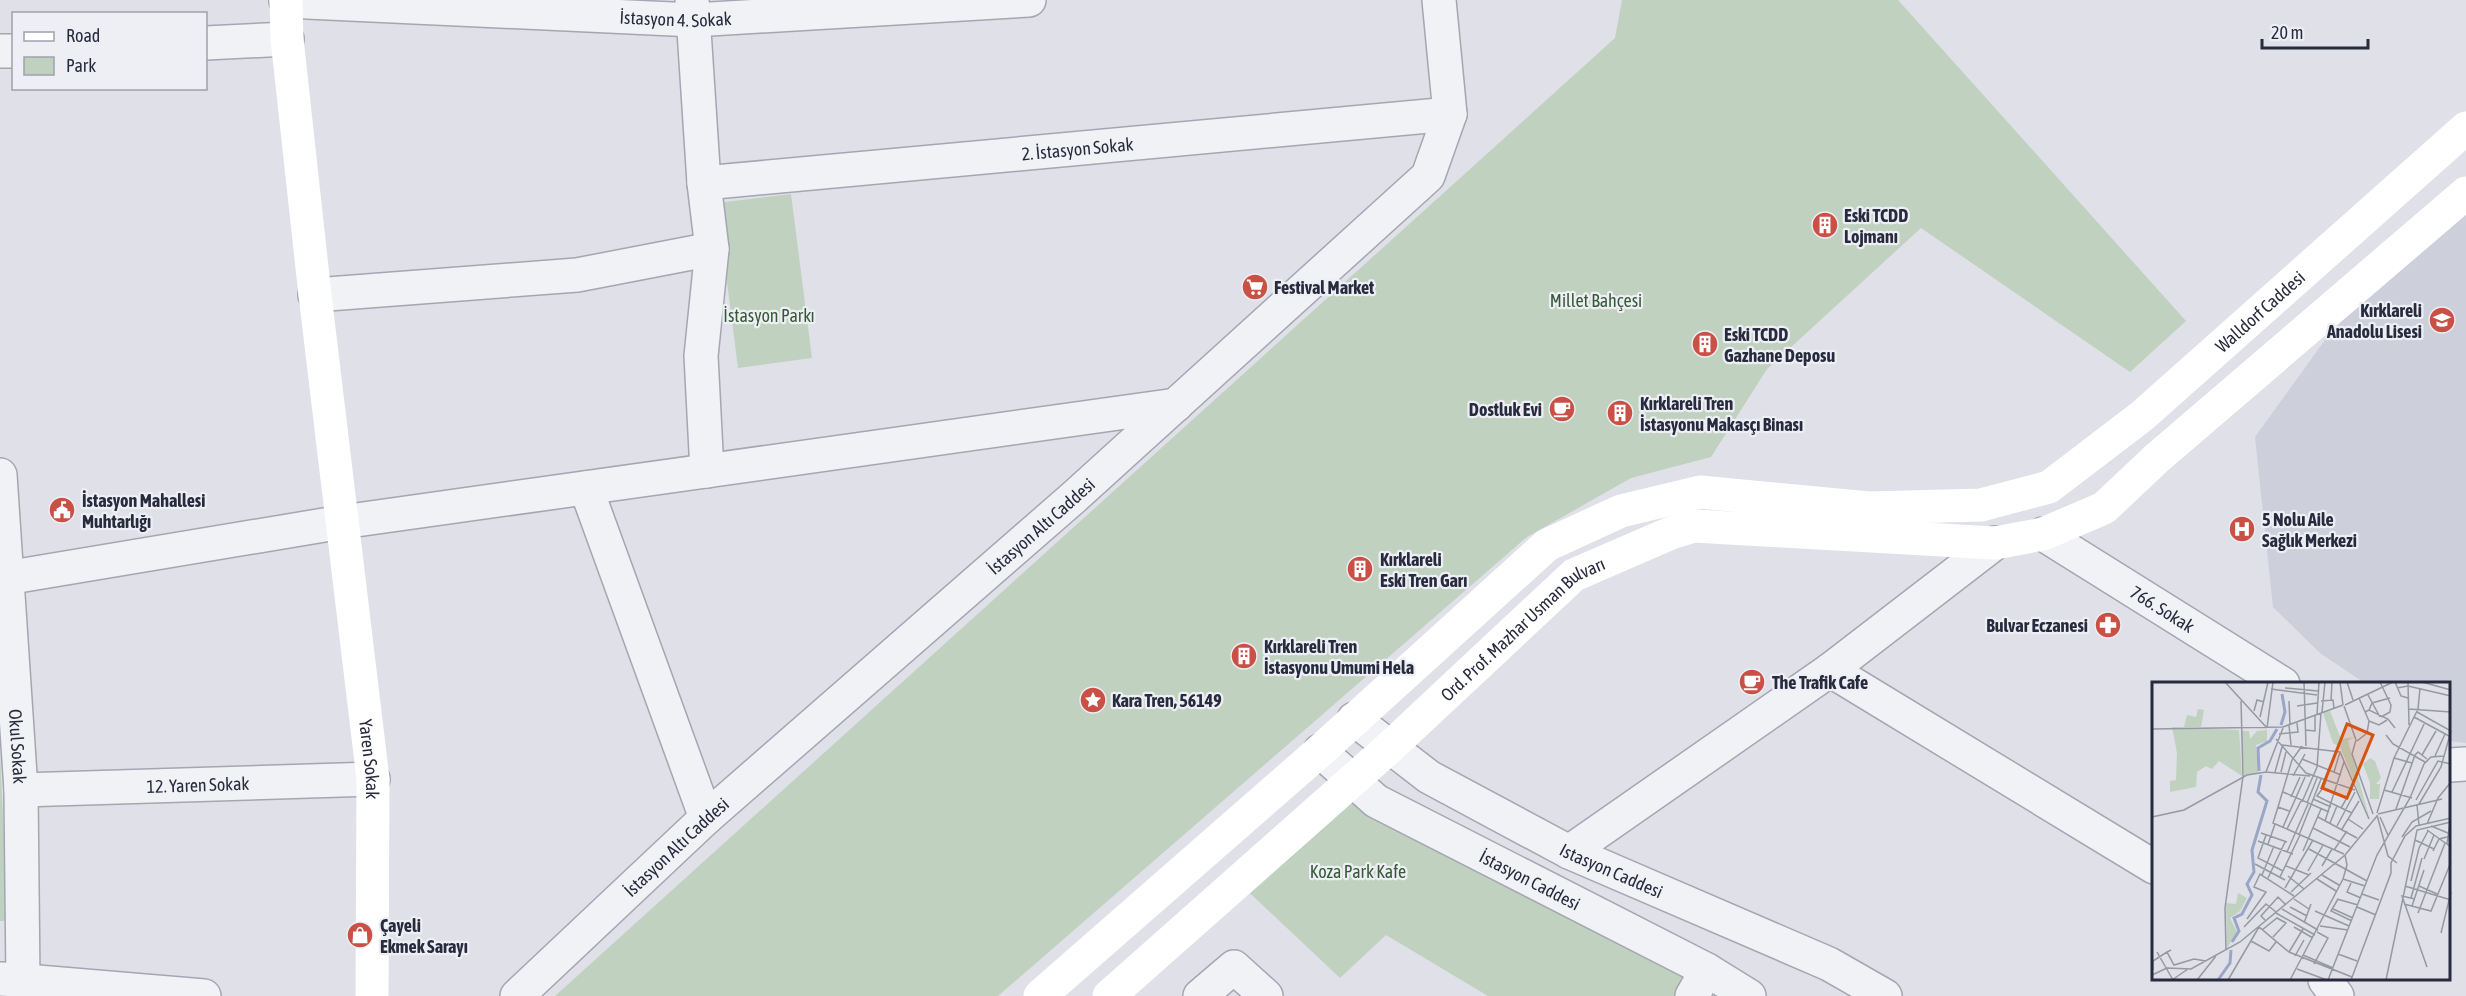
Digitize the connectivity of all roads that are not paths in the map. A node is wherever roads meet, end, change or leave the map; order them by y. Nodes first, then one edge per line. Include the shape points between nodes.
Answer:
1 (286, 0) edge
2 (1029, 0) edge
3 (1439, 0) edge
4 (693, 10) edge
5 (287, 39) junction
6 (207, 43) edge
7 (1450, 114) junction
8 (2466, 128) edge
9 (704, 183) junction
10 (2466, 194) edge
11 (712, 249) junction
12 (315, 295) junction
13 (1176, 405) junction
14 (707, 471) junction
15 (0, 475) edge
16 (586, 488) junction
17 (342, 522) junction
18 (2043, 534) junction
19 (1995, 543) junction
20 (4, 579) edge
21 (1830, 670) junction
22 (2280, 682) edge
23 (1354, 719) junction
24 (1389, 748) junction
25 (1320, 751) junction
26 (2466, 764) edge
27 (2451, 765) edge
28 (373, 779) junction
29 (1353, 780) junction
30 (21, 790) junction
31 (706, 818) junction
32 (1569, 852) junction
33 (2152, 866) edge
34 (11, 980) edge
35 (2326, 981) edge
36 (1700, 983) edge
37 (204, 996) edge
38 (372, 996) edge
39 (517, 996) edge
40 (1040, 996) edge
41 (1109, 996) edge
42 (1200, 996) edge
43 (1266, 996) edge
44 (1749, 996) edge
45 (1885, 996) edge
46 (2337, 996) edge

1 - 4 street, İstasyon 4. Sokak
1 - 5 main road, Yaren Sokak
2 - 4 street, İstasyon 4. Sokak
3 - 7 street, İstasyon Altı Caddesi
4 - 9 street
5 - 6 street
5 - 12 main road, Yaren Sokak
7 - 9 street, 2. İstasyon Sokak
7 - 13 street, İstasyon Altı Caddesi via 1428,176
8 - 23 main road, Walldorf Caddesi via 2142,416 2049,488 1981,505 1869,508 1700,492 1621,511 1547,545
9 - 11 street
10 - 18 main road via 2157,458 2104,508
11 - 12 street via 577,275
11 - 14 street via 701,356
12 - 17 main road, Yaren Sokak
13 - 14 street
13 - 31 street, İstasyon Altı Caddesi
14 - 16 street
15 - 20 street, Okul Sokak
16 - 17 street
16 - 31 street
17 - 20 street
17 - 28 main road, Yaren Sokak
18 - 19 main road, Ord. Prof. Mazhar Usman Bulvarı
18 - 22 street, 766. Sokak
19 - 21 street
19 - 24 main road, Ord. Prof. Mazhar Usman Bulvarı via 1694,526 1671,533 1574,575
20 - 30 street, Okul Sokak
21 - 32 street
21 - 33 street
23 - 24 street, Istasyon Caddesi
23 - 25 main road
24 - 29 main road, Ord. Prof. Mazhar Usman Bulvarı
24 - 32 street, Istasyon Caddesi via 1429,777
25 - 29 street, İstasyon Caddesi
25 - 40 main road
26 - 27 street
28 - 30 street, 12. Yaren Sokak
28 - 38 main road, Yaren Sokak
29 - 36 street, İstasyon Caddesi via 1376,801
29 - 41 main road, Ord. Prof. Mazhar Usman Bulvarı
30 - 34 street, Okul Sokak
31 - 39 street, İstasyon Altı Caddesi
32 - 45 street, Istasyon Caddesi via 1829,964
34 - 37 street
35 - 46 street
36 - 44 street, İstasyon Caddesi
42 - 43 street via 1234,967

